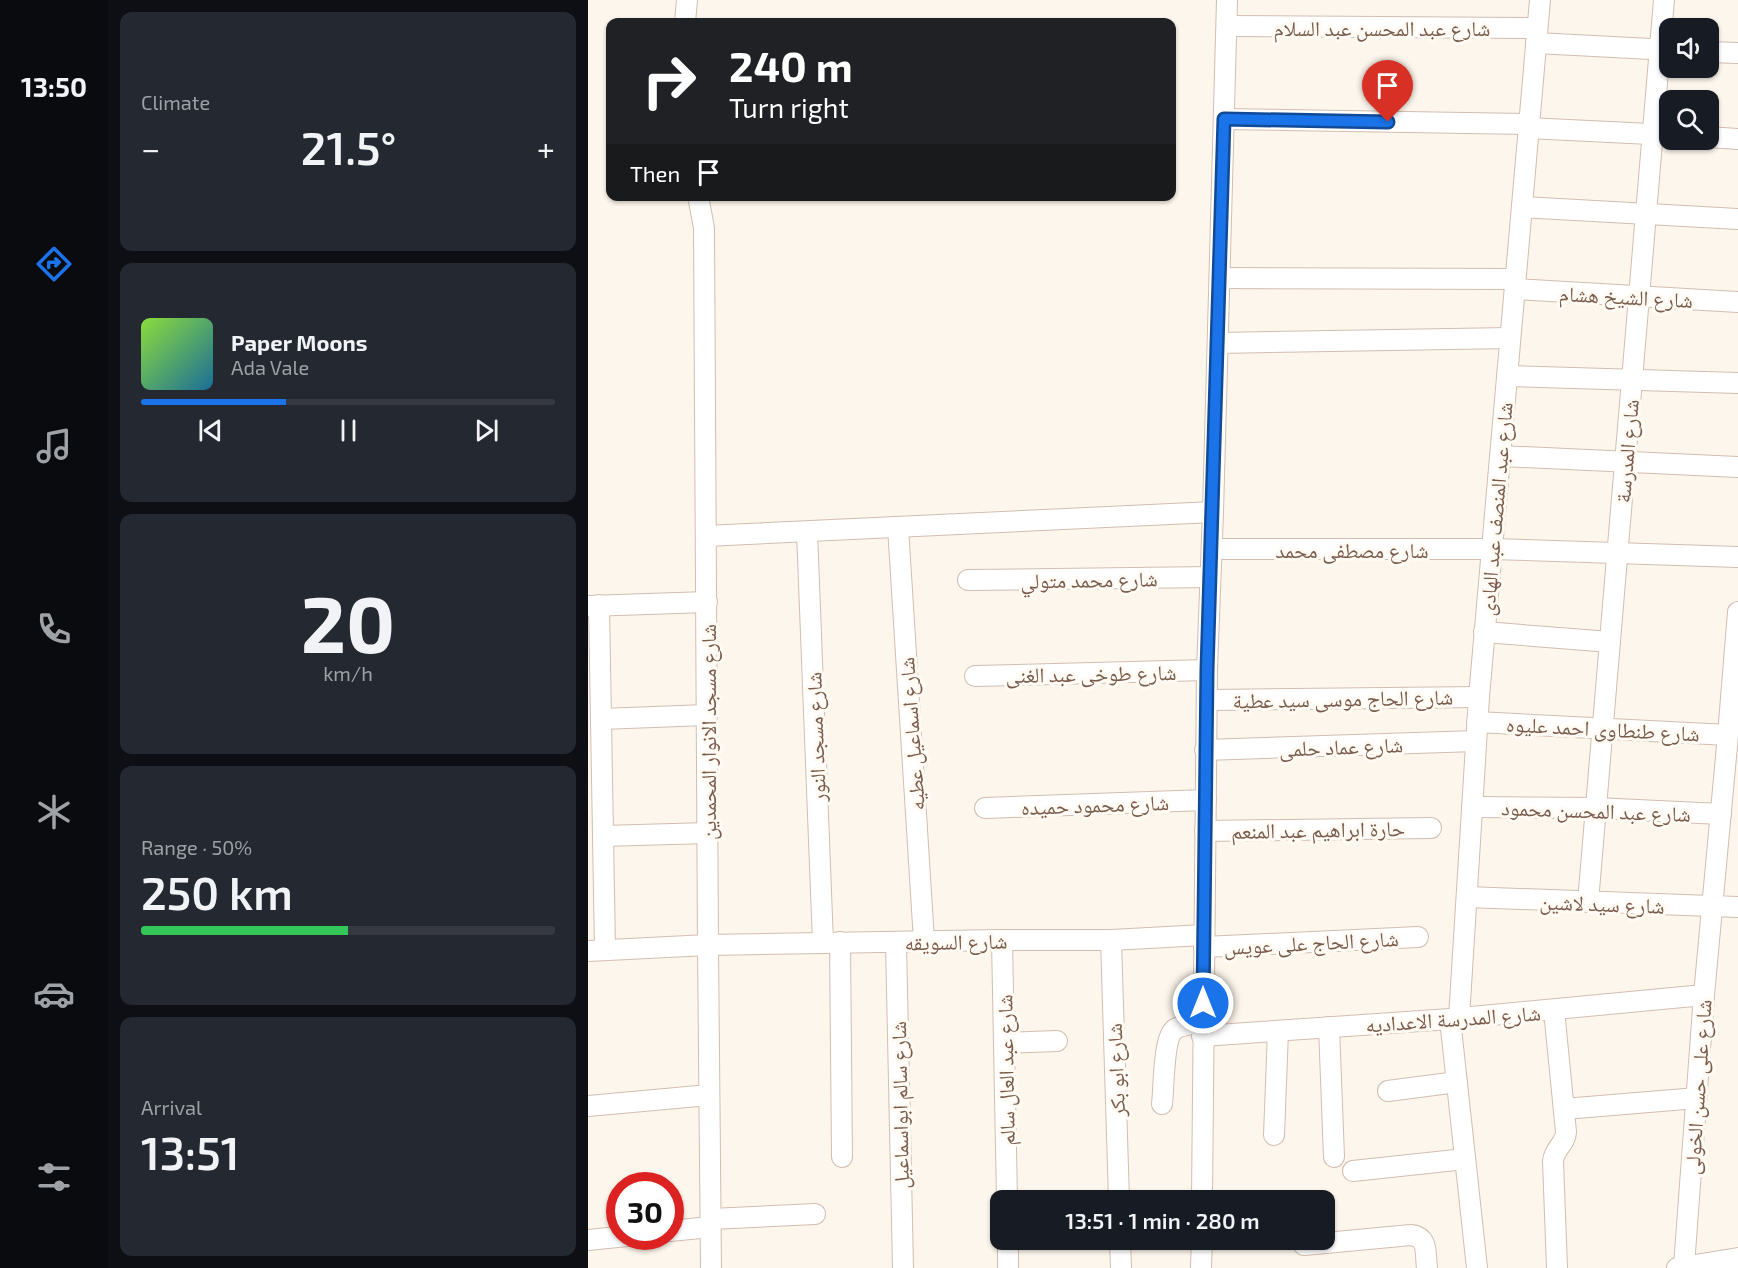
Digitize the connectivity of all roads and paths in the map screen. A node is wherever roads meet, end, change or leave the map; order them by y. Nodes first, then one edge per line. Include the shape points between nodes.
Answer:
1 (687, 0) edge
2 (1227, 0) edge
3 (1540, 0) edge
4 (1664, 0) edge
5 (686, 18) edge
6 (1664, 18) edge
7 (1227, 26) junction
8 (1537, 36) junction
9 (1659, 49) edge
10 (1719, 53) edge
11 (1738, 54) edge
12 (1224, 119) junction
13 (1529, 126) junction
14 (1659, 135) edge
15 (1719, 138) edge
16 (1738, 139) edge
17 (1659, 146) edge
18 (699, 201) edge
19 (1522, 207) junction
20 (1646, 214) junction
21 (1738, 219) edge
22 (1220, 278) junction
23 (1515, 284) junction
24 (1639, 296) junction
25 (1738, 302) edge
26 (1510, 338) junction
27 (1218, 343) junction
28 (1507, 376) junction
29 (1632, 380) junction
30 (1738, 383) edge
31 (1500, 456) junction
32 (1625, 462) junction
33 (1738, 467) edge
34 (1213, 512) junction
35 (898, 528) junction
36 (807, 531) junction
37 (706, 536) junction
38 (1212, 549) junction
39 (1492, 549) junction
40 (1618, 553) junction
41 (1738, 557) edge
42 (1210, 578) junction
43 (968, 580) dead end
44 (707, 602) junction
45 (594, 606) edge
46 (1738, 612) edge
47 (1484, 632) junction
48 (1610, 642) junction
49 (1207, 670) junction
50 (975, 676) dead end
51 (1479, 697) junction
52 (1207, 700) junction
53 (706, 715) junction
54 (601, 719) junction
55 (1477, 722) junction
56 (1603, 728) junction
57 (1728, 735) junction
58 (1476, 741) junction
59 (1205, 750) junction
60 (1206, 800) junction
61 (1472, 807) junction
62 (984, 808) dead end
63 (1596, 808) junction
64 (1727, 809) edge
65 (1431, 828) dead end
66 (1205, 831) junction
67 (708, 834) junction
68 (603, 836) junction
69 (1467, 897) junction
70 (1588, 902) junction
71 (1712, 907) junction
72 (1738, 908) edge
73 (1418, 937) dead end
74 (1002, 940) junction
75 (1111, 940) junction
76 (924, 941) junction
77 (1204, 941) junction
78 (831, 943) junction
79 (896, 943) junction
80 (708, 945) junction
81 (596, 951) edge
82 (1704, 995) junction
83 (1554, 1010) junction
84 (1455, 1018) junction
85 (1329, 1027) junction
86 (1203, 1029) junction
87 (1278, 1031) junction
88 (1057, 1041) dead end
89 (1004, 1043) junction
90 (1457, 1082) junction
91 (1388, 1091) dead end
92 (709, 1095) junction
93 (1697, 1098) junction
94 (1162, 1104) dead end
95 (588, 1106) edge
96 (1564, 1109) junction
97 (1274, 1135) dead end
98 (842, 1156) dead end
99 (1334, 1157) dead end
100 (1465, 1159) junction
101 (1353, 1171) dead end
102 (1007, 1190) edge
103 (1119, 1190) edge
104 (1202, 1190) edge
105 (815, 1214) dead end
106 (711, 1223) junction
107 (684, 1228) edge
108 (606, 1238) edge
109 (588, 1240) edge
110 (1335, 1242) edge
111 (1008, 1250) edge
112 (1120, 1250) edge
113 (1202, 1250) edge
114 (1738, 1258) edge
115 (1681, 1267) edge
116 (711, 1268) edge
117 (903, 1268) edge
118 (1008, 1268) edge
119 (1121, 1268) edge
120 (1201, 1268) edge
121 (1427, 1268) edge
122 (1477, 1268) edge
123 (1557, 1268) edge

1 - 5 street
2 - 7 street
3 - 8 street, شارع عبد المنصف عبد الهادى
4 - 6 street, شارع المدرسة
7 - 8 street, شارع عبد المحسن عبد السلام
7 - 12 street
8 - 9 street, شارع عبد المحسن عبد السلام
8 - 13 street, شارع عبد المنصف عبد الهادى
10 - 11 street
12 - 13 street
12 - 22 street
13 - 14 street
13 - 19 street, شارع عبد المنصف عبد الهادى
15 - 16 street
17 - 20 street, شارع المدرسة
18 - 37 street, شارع مسجد الانوار المحمدين via 704,228
19 - 20 street
19 - 23 street, شارع عبد المنصف عبد الهادى
20 - 21 street
20 - 24 street, شارع المدرسة
22 - 23 street, شارع الشيخ هشام
22 - 27 street
23 - 24 street, شارع الشيخ هشام
23 - 26 street, شارع عبد المنصف عبد الهادى
24 - 25 street, شارع الشيخ هشام
24 - 29 street, شارع المدرسة
26 - 27 street
26 - 28 street, شارع عبد المنصف عبد الهادى
27 - 34 street
28 - 29 street
28 - 31 street, شارع عبد المنصف عبد الهادى
29 - 30 street
29 - 32 street, شارع المدرسة
31 - 32 street
31 - 39 street, شارع عبد المنصف عبد الهادى
32 - 33 street
32 - 40 street, شارع المدرسة
34 - 35 street
34 - 38 street
35 - 36 street
35 - 76 street, شارع اسماعيل عطيه
36 - 37 street
36 - 78 street, شارع مسجد النور
37 - 44 street, شارع مسجد الانوار المحمدين
38 - 39 street, شارع مصطفى محمد
38 - 42 street
39 - 40 street, شارع مصطفى محمد
39 - 47 street, شارع عبد المنصف عبد الهادى
40 - 41 street, شارع مصطفى محمد
40 - 48 street, شارع المدرسة
42 - 43 street, شارع محمد متولي
42 - 49 street
44 - 45 street
44 - 53 street, شارع مسجد الانوار المحمدين
45 - 54 street
46 - 57 street, شارع على حسن الخولى
47 - 48 street
47 - 51 street, شارع عبد المنصف عبد الهادى
48 - 56 street, شارع المدرسة
49 - 50 street, شارع طوخى عبد الغنى
49 - 52 street
51 - 52 street, شارع الحاج موسى سيد عطية
51 - 55 street, شارع عبد المنصف عبد الهادى
52 - 59 street
53 - 54 street
53 - 67 street, شارع مسجد الانوار المحمدين
54 - 68 street
55 - 56 street, شارع طنطاوى احمد عليوه
55 - 58 street, شارع عبد المنصف عبد الهادى
56 - 57 street, شارع طنطاوى احمد عليوه
56 - 63 street, شارع المدرسة
57 - 64 street, شارع على حسن الخولى
58 - 59 street, شارع عماد حلمى
58 - 61 street, شارع عبد المنصف عبد الهادى
59 - 60 street
60 - 62 street, شارع محمود حميده
60 - 66 street
61 - 63 street, شارع عبد المحسن محمود
61 - 69 street, شارع عبد المنصف عبد الهادى
63 - 64 street, شارع عبد المحسن محمود
63 - 70 street, شارع المدرسة
64 - 71 street, شارع على حسن الخولى
65 - 66 street, حارة ابراهيم عبد المنعم
66 - 77 street
67 - 68 street
67 - 80 street, شارع مسجد الانوار المحمدين
68 - 81 street
69 - 70 street, شارع سيد لاشين
69 - 84 street, شارع عبد المنصف عبد الهادى
70 - 71 street, شارع سيد لاشين
71 - 72 street, شارع سيد لاشين
71 - 82 street, شارع على حسن الخولى
73 - 77 street, شارع الحاج على عويس
74 - 75 street, شارع السويقه
74 - 76 street, شارع السويقه
74 - 89 street, شارع عبد العال سالم
75 - 77 street, شارع السويقه
75 - 103 street, شارع ابو بكر
76 - 79 street, شارع السويقه
77 - 86 street
78 - 79 street, شارع السويقه
78 - 80 street, شارع السويقه
78 - 98 street, شارع مسجد النور
79 - 117 street, شارع سالم ابواسماعيل
80 - 81 street, شارع السويقه
80 - 92 street, شارع مسجد الانوار المحمدين
82 - 83 street, شارع المدرسة الاعداديه
82 - 93 street, شارع على حسن الخولى
83 - 84 street, شارع المدرسة الاعداديه
83 - 96 street
84 - 85 street, شارع المدرسة الاعداديه
84 - 90 street, شارع عبد المنصف عبد الهادى
85 - 87 street, شارع المدرسة الاعداديه
85 - 99 street
86 - 87 street, شارع المدرسة الاعداديه
86 - 94 street, شارع المدرسة الاعداديه via 1180,1027 1171,1033
86 - 104 street
87 - 97 street
88 - 89 street
89 - 102 street, شارع عبد العال سالم
90 - 91 street
90 - 100 street, شارع عبد المنصف عبد الهادى
92 - 95 street
92 - 106 street, شارع مسجد الانوار المحمدين
93 - 96 street
93 - 115 street, شارع على حسن الخولى
96 - 123 street via 1566,1137 1553,1161
100 - 101 street
100 - 122 street, شارع عبد المنصف عبد الهادى
105 - 106 street
106 - 107 street
106 - 116 street, شارع مسجد الانوار المحمدين
108 - 109 street
110 - 121 street via 1418,1236 1424,1242
111 - 118 street
112 - 119 street
113 - 120 street
114 - 115 street

